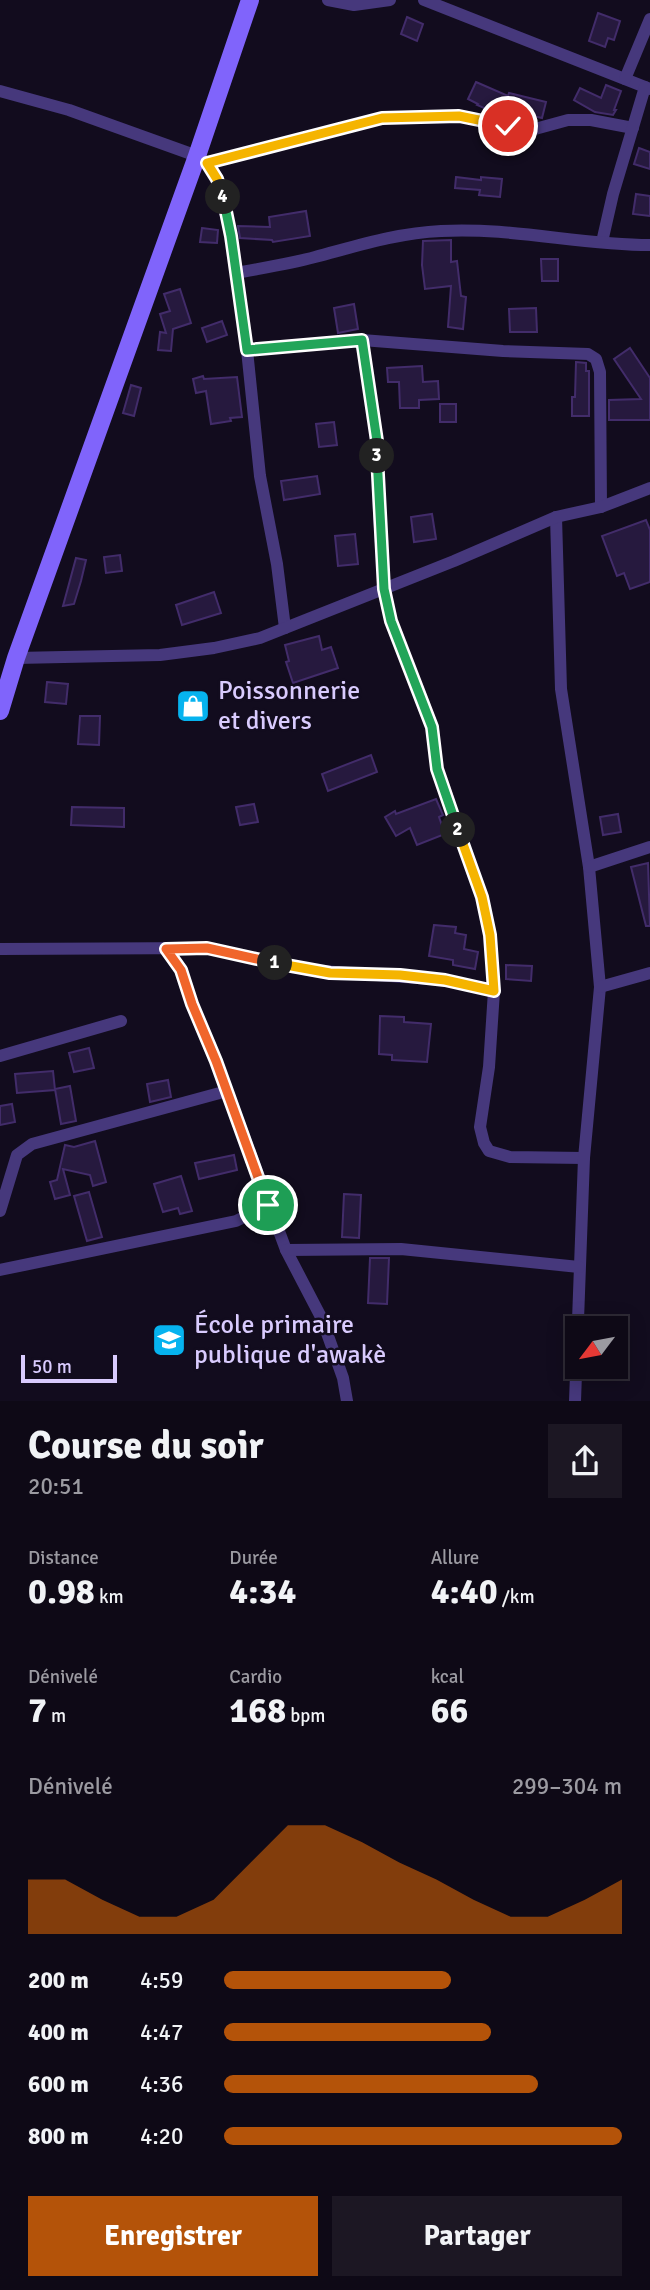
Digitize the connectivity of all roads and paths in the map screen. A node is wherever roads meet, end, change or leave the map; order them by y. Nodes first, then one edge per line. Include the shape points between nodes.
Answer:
1 (250, 0) edge
2 (328, 0) edge
3 (390, 0) edge
4 (424, 0) edge
5 (650, 19) edge
6 (625, 79) junction
7 (647, 88) edge
8 (0, 91) edge
9 (633, 128) junction
10 (202, 159) junction
11 (602, 242) junction
12 (650, 245) edge
13 (236, 273) junction
14 (362, 340) junction
15 (247, 350) junction
16 (650, 488) edge
17 (601, 507) junction
18 (556, 517) junction
19 (384, 589) junction
20 (285, 628) junction
21 (8, 659) edge
22 (0, 711) edge
23 (650, 847) edge
24 (589, 867) junction
25 (0, 949) edge
26 (166, 949) junction
27 (650, 973) edge
28 (600, 987) junction
29 (494, 991) junction
30 (121, 1021) dead end
31 (0, 1056) edge
32 (226, 1091) junction
33 (584, 1158) junction
34 (268, 1205) junction
35 (0, 1211) edge
36 (286, 1250) junction
37 (579, 1267) junction
38 (0, 1270) edge
39 (347, 1401) edge
40 (575, 1401) edge

1 - 10 street
2 - 3 street via 355,5
4 - 6 street
5 - 6 street
6 - 7 street
7 - 9 street
8 - 10 street via 69,110
9 - 10 street via 590,120 568,120 535,129 459,116 382,118
9 - 11 street
10 - 13 street via 223,197
10 - 21 street
11 - 12 street
11 - 13 street via 481,230 414,233
13 - 15 street
14 - 15 street
14 - 17 street via 588,354 596,359 600,372
14 - 19 street via 377,441
15 - 20 street via 260,476
16 - 17 street
17 - 18 street
18 - 19 street
18 - 24 street via 561,690
19 - 20 street
19 - 29 street via 400,649 432,727 437,769 482,897
20 - 21 street via 214,648 160,655
21 - 22 street
23 - 24 street
24 - 28 street
25 - 26 street
26 - 29 street via 207,948 308,970 445,980
26 - 32 street via 181,970
27 - 28 street
28 - 33 street
29 - 33 street via 480,1127 484,1143 489,1151 510,1157
30 - 31 street
32 - 34 street
32 - 35 street via 32,1144 17,1155
33 - 37 street
34 - 36 street
34 - 38 street via 236,1221
36 - 37 street via 401,1249
36 - 39 street via 322,1319
37 - 40 street

